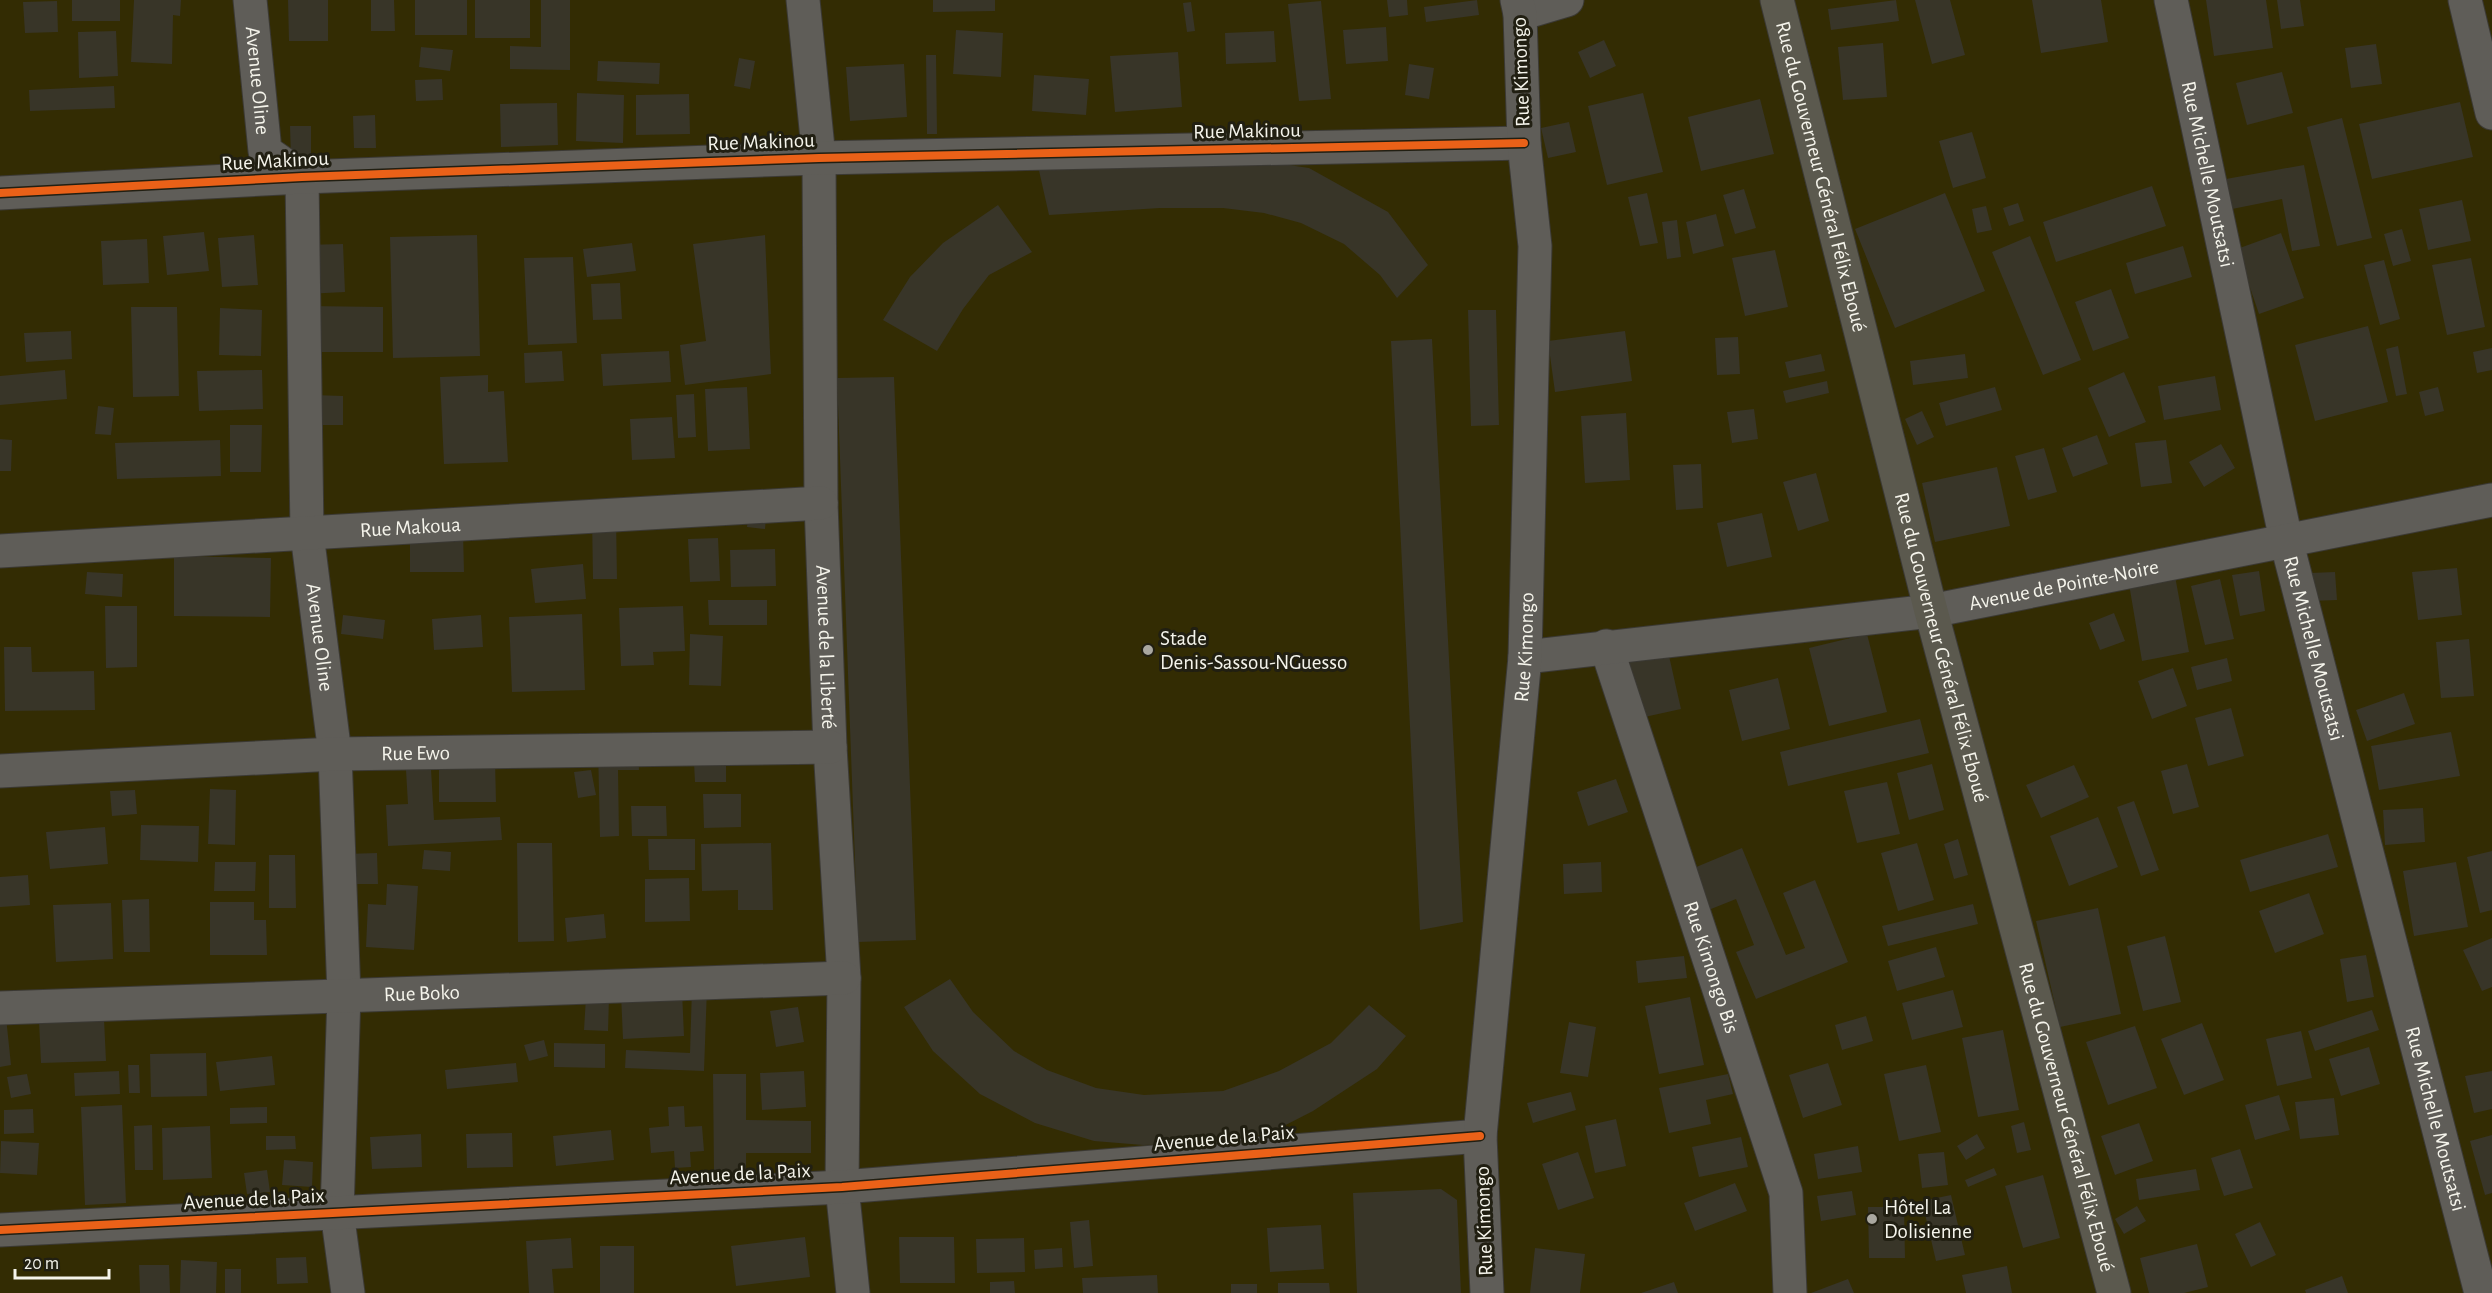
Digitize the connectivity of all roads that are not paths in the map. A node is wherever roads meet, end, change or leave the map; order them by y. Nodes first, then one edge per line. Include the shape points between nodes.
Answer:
1 (250, 0) edge
2 (803, 0) edge
3 (1567, 0) edge
4 (1777, 0) edge
5 (2171, 0) edge
6 (2465, 0) edge
7 (1519, 7) edge
8 (2492, 114) edge
9 (1524, 143) junction
10 (819, 158) junction
11 (302, 177) junction
12 (0, 193) edge
13 (2492, 500) edge
14 (821, 503) junction
15 (308, 534) junction
16 (2286, 540) junction
17 (0, 551) edge
18 (1931, 611) junction
19 (1606, 646) junction
20 (1525, 657) junction
21 (830, 747) junction
22 (335, 754) junction
23 (0, 771) edge
24 (844, 978) junction
25 (344, 995) junction
26 (0, 1008) edge
27 (1480, 1136) junction
28 (842, 1187) junction
29 (337, 1212) junction
30 (0, 1230) edge
31 (348, 1293) edge
32 (853, 1293) edge
33 (1487, 1293) edge
34 (1790, 1293) edge
35 (2114, 1293) edge
36 (2481, 1293) edge

1 - 11 street, Avenue Oline via 265,151
2 - 10 street, Avenue de la Liberté
3 - 7 street
4 - 18 main road, Rue du Gouverneur Général Félix Eboué
5 - 16 street, Rue Michelle Moutsatsi
6 - 8 street
7 - 9 street, Rue Kimongo
9 - 10 street, Rue Makinou
9 - 20 street, Rue Kimongo via 1535,246
10 - 11 street, Rue Makinou
10 - 14 street, Avenue de la Liberté
11 - 12 street, Rue Makinou
11 - 15 street, Avenue Oline
13 - 16 street, Avenue de Pointe-Noire
14 - 15 street, Rue Makoua
14 - 21 street, Avenue de la Liberté
15 - 17 street, Rue Makoua
15 - 22 street, Avenue Oline
16 - 18 street, Avenue de Pointe-Noire
16 - 36 street, Rue Michelle Moutsatsi
18 - 19 street, Avenue de Pointe-Noire
18 - 35 main road, Rue du Gouverneur Général Félix Eboué
19 - 20 street, Avenue de Pointe-Noire
19 - 34 street, Rue Kimongo Bis via 1786,1192
20 - 27 street, Rue Kimongo
21 - 22 street, Rue Ewo
21 - 24 street, Avenue de la Liberté
22 - 23 street, Rue Ewo
22 - 25 street, Avenue Oline
24 - 25 street, Rue Boko
24 - 28 street, Avenue de la Liberté
25 - 26 street, Rue Boko
25 - 29 street, Avenue Oline
27 - 28 street, Avenue de la Paix
27 - 33 street, Rue Kimongo
28 - 29 street, Avenue de la Paix
28 - 32 street, Avenue de la Liberté
29 - 30 street, Avenue de la Paix
29 - 31 street, Avenue Oline

